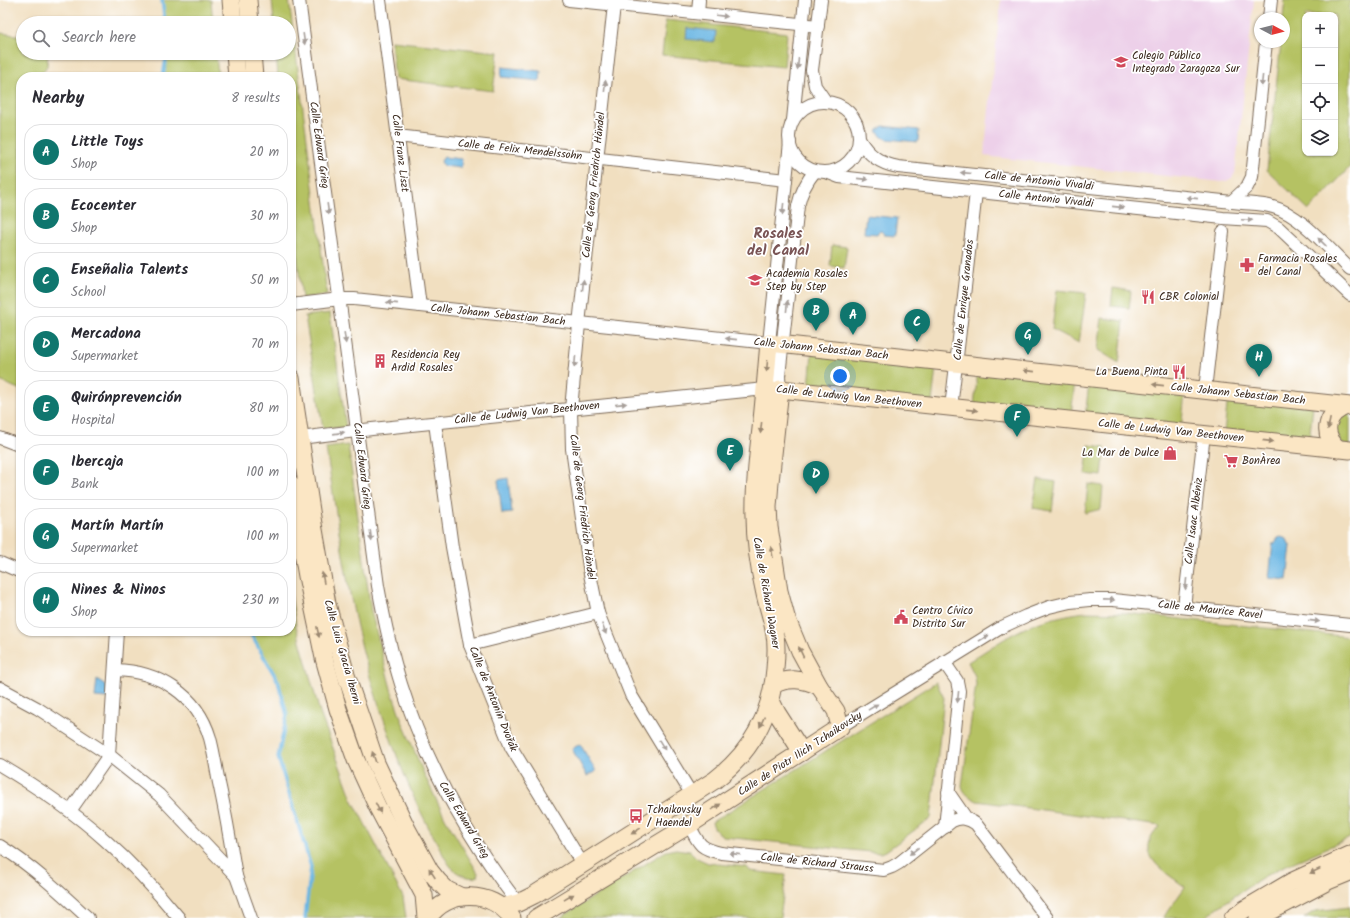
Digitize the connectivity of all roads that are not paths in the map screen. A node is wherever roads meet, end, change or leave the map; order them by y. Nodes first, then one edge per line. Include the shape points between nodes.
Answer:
1 (231, 0) edge
2 (248, 0) edge
3 (299, 0) edge
4 (380, 0) edge
5 (569, 0) edge
6 (699, 0) edge
7 (805, 0) edge
8 (820, 0) edge
9 (1271, 0) edge
10 (614, 5) junction
11 (1270, 12) edge
12 (698, 13) junction
13 (232, 16) edge
14 (249, 16) edge
15 (802, 25) junction
16 (818, 26) junction
17 (1265, 48) edge
18 (236, 60) edge
19 (253, 60) edge
20 (237, 72) edge
21 (254, 72) edge
22 (826, 102) junction
23 (793, 120) junction
24 (397, 136) junction
25 (859, 139) junction
26 (790, 142) junction
27 (597, 158) junction
28 (820, 171) junction
29 (786, 180) junction
30 (976, 192) junction
31 (1231, 202) junction
32 (1223, 232) dead end
33 (1350, 269) edge
34 (1350, 295) edge
35 (340, 299) junction
36 (296, 304) edge
37 (420, 306) junction
38 (579, 324) junction
39 (776, 344) junction
40 (956, 363) junction
41 (773, 389) junction
42 (1205, 390) junction
43 (1349, 406) edge
44 (951, 408) junction
45 (571, 409) junction
46 (296, 411) edge
47 (435, 423) junction
48 (358, 431) junction
49 (1204, 434) junction
50 (0, 438) edge
51 (300, 438) junction
52 (16, 444) edge
53 (1344, 449) edge
54 (296, 513) edge
55 (0, 563) edge
56 (16, 570) edge
57 (1070, 602) joint
58 (1184, 608) junction
59 (598, 613) junction
60 (1350, 625) edge
61 (117, 636) edge
62 (470, 645) junction
63 (944, 662) junction
64 (115, 670) junction
65 (819, 686) junction
66 (0, 688) edge
67 (772, 692) junction
68 (840, 727) junction
69 (802, 752) junction
70 (109, 755) junction
71 (0, 765) edge
72 (948, 792) junction
73 (692, 795) junction
74 (70, 811) junction
75 (966, 818) junction
76 (689, 825) junction
77 (945, 827) junction
78 (0, 846) edge
79 (1350, 855) edge
80 (583, 864) junction
81 (1350, 872) edge
82 (236, 876) junction
83 (462, 897) junction
84 (511, 909) edge
85 (88, 918) edge
86 (178, 918) edge
87 (251, 918) edge
88 (427, 918) edge
89 (536, 918) edge
90 (1047, 918) edge
91 (1233, 918) edge
92 (1258, 918) edge

1 - 13 street
2 - 14 street
3 -> 35 street, Calle Edward Grieg
4 - 24 street, Calle Franz Liszt
5 - 10 street
6 - 12 street
7 - 15 street
8 - 16 street
9 - 11 street
10 - 12 street
27 -> 10 street, Calle de Georg Friedrich Händel
12 -> 15 street
15 - 16 street
15 -> 23 street
16 - 22 street via 812,70 815,86
17 -> 31 street via 1252,177 1247,187
18 - 20 street
19 - 21 street
22 - 23 street via 817,102 803,108
22 - 25 street via 843,107 850,113 855,121
23 - 26 street via 790,127
24 - 27 street, Calle de Felix Mendelssohn
24 - 37 street, Calle Franz Liszt
25 - 28 street via 848,162 842,167
31 -> 25 street, Calle de Antonio Vivaldi via 891,166 870,154
26 - 28 street via 801,163
26 - 29 street, Calle de Richard Wagner
27 - 29 street, Calle de Felix Mendelssohn
38 -> 27 street, Calle de Georg Friedrich Händel
28 -> 30 street, Calle Antonio Vivaldi via 839,177
39 -> 28 street, Calle de Richard Wagner via 799,201 804,186
29 -> 39 street, Calle de Richard Wagner
30 -> 34 street, Calle Antonio Vivaldi via 1267,221 1279,228
30 - 40 street, Calle de Enrique Granados
33 -> 31 street, Calle de Antonio Vivaldi via 1292,215 1274,207
32 - 42 street
35 - 36 street, Calle Johann Sebastian Bach
37 -> 35 street, Calle Johann Sebastian Bach
35 -> 48 street, Calle Edward Grieg
37 - 38 street, Calle Johann Sebastian Bach
39 -> 38 street, Calle Johann Sebastian Bach
38 -> 45 street, Calle de Georg Friedrich Händel
39 - 40 street, Calle Johann Sebastian Bach
39 - 41 street, Calle de Richard Wagner
42 -> 40 street, Calle Johann Sebastian Bach
40 - 44 street, Calle de Enrique Granados
41 - 44 street, Calle de Ludwig Van Beethoven
45 -> 41 street, Calle de Ludwig Van Beethoven
65 -> 41 street, Calle de Richard Wagner via 800,651 786,617 769,527
41 -> 67 street, Calle de Richard Wagner via 755,488 754,515 759,562 775,636
42 - 43 street, Calle Johann Sebastian Bach
43 -> 53 street via 1332,415 1328,426 1330,440
44 -> 49 street, Calle de Ludwig Van Beethoven
45 - 47 street, Calle de Ludwig Van Beethoven
45 - 59 street, Calle de Georg Friedrich Händel via 572,449
46 - 51 street, Calle Luis Gracia Iberni
47 - 48 street, Calle de Ludwig Van Beethoven
47 - 62 street, Calle de Antonín Dvořák via 452,547
51 -> 48 street, Calle de Ludwig Van Beethoven
48 -> 84 street, Calle Edward Grieg via 378,586 388,638 401,685 423,744 447,796 496,874
49 -> 53 street, Calle de Ludwig Van Beethoven
49 -> 58 street, Calle Isaac Albéniz
50 - 52 street
83 -> 51 street, Calle Luis Gracia Iberni via 446,890 430,870 407,830 376,763 346,675 327,604
54 -> 88 street, Calle Luis Gracia Iberni via 308,584 338,709 356,760 378,808 423,891
55 - 56 street
57 -> 58 street, Calle de Maurice Ravel via 1113,600
63 -> 57 street, Calle de Piotr Ilich Tchaikovsky via 1007,624 1049,607
58 -> 60 street, Calle de Maurice Ravel
59 - 62 street
59 -> 73 street, Calle de Georg Friedrich Händel via 631,695
61 - 64 street
62 - 80 street, Calle de Antonín Dvořák via 511,747
68 -> 63 street, Calle de Piotr Ilich Tchaikovsky
63 -> 72 street via 957,681 959,691
64 - 70 street
64 - 82 street via 139,672 166,683 185,697 199,715 210,737
65 - 67 street via 795,679 783,680
65 - 68 street, Calle de Richard Wagner via 836,711
66 - 70 street via 37,708
67 - 69 street via 777,713
67 -> 73 street, Calle de Richard Wagner via 763,721 745,751 724,773
68 - 69 street, Calle de Piotr Ilich Tchaikovsky
76 -> 69 street, Calle de Piotr Ilich Tchaikovsky
70 - 74 street
70 - 82 street via 159,795
71 - 74 street
72 - 75 street
72 - 77 street
73 -> 80 street
74 - 86 street via 105,839 135,868
75 - 77 street, Calle de Richard Strauss via 956,819
75 - 90 street via 976,824
77 -> 76 street, Calle de Richard Strauss via 899,863 884,870 721,853 703,848
89 -> 76 street, Calle de Piotr Ilich Tchaikovsky
78 - 85 street via 56,887
79 -> 91 street via 1292,882
80 - 84 street
81 - 92 street
82 - 87 street
83 - 84 street via 488,899
83 - 88 street via 445,903

